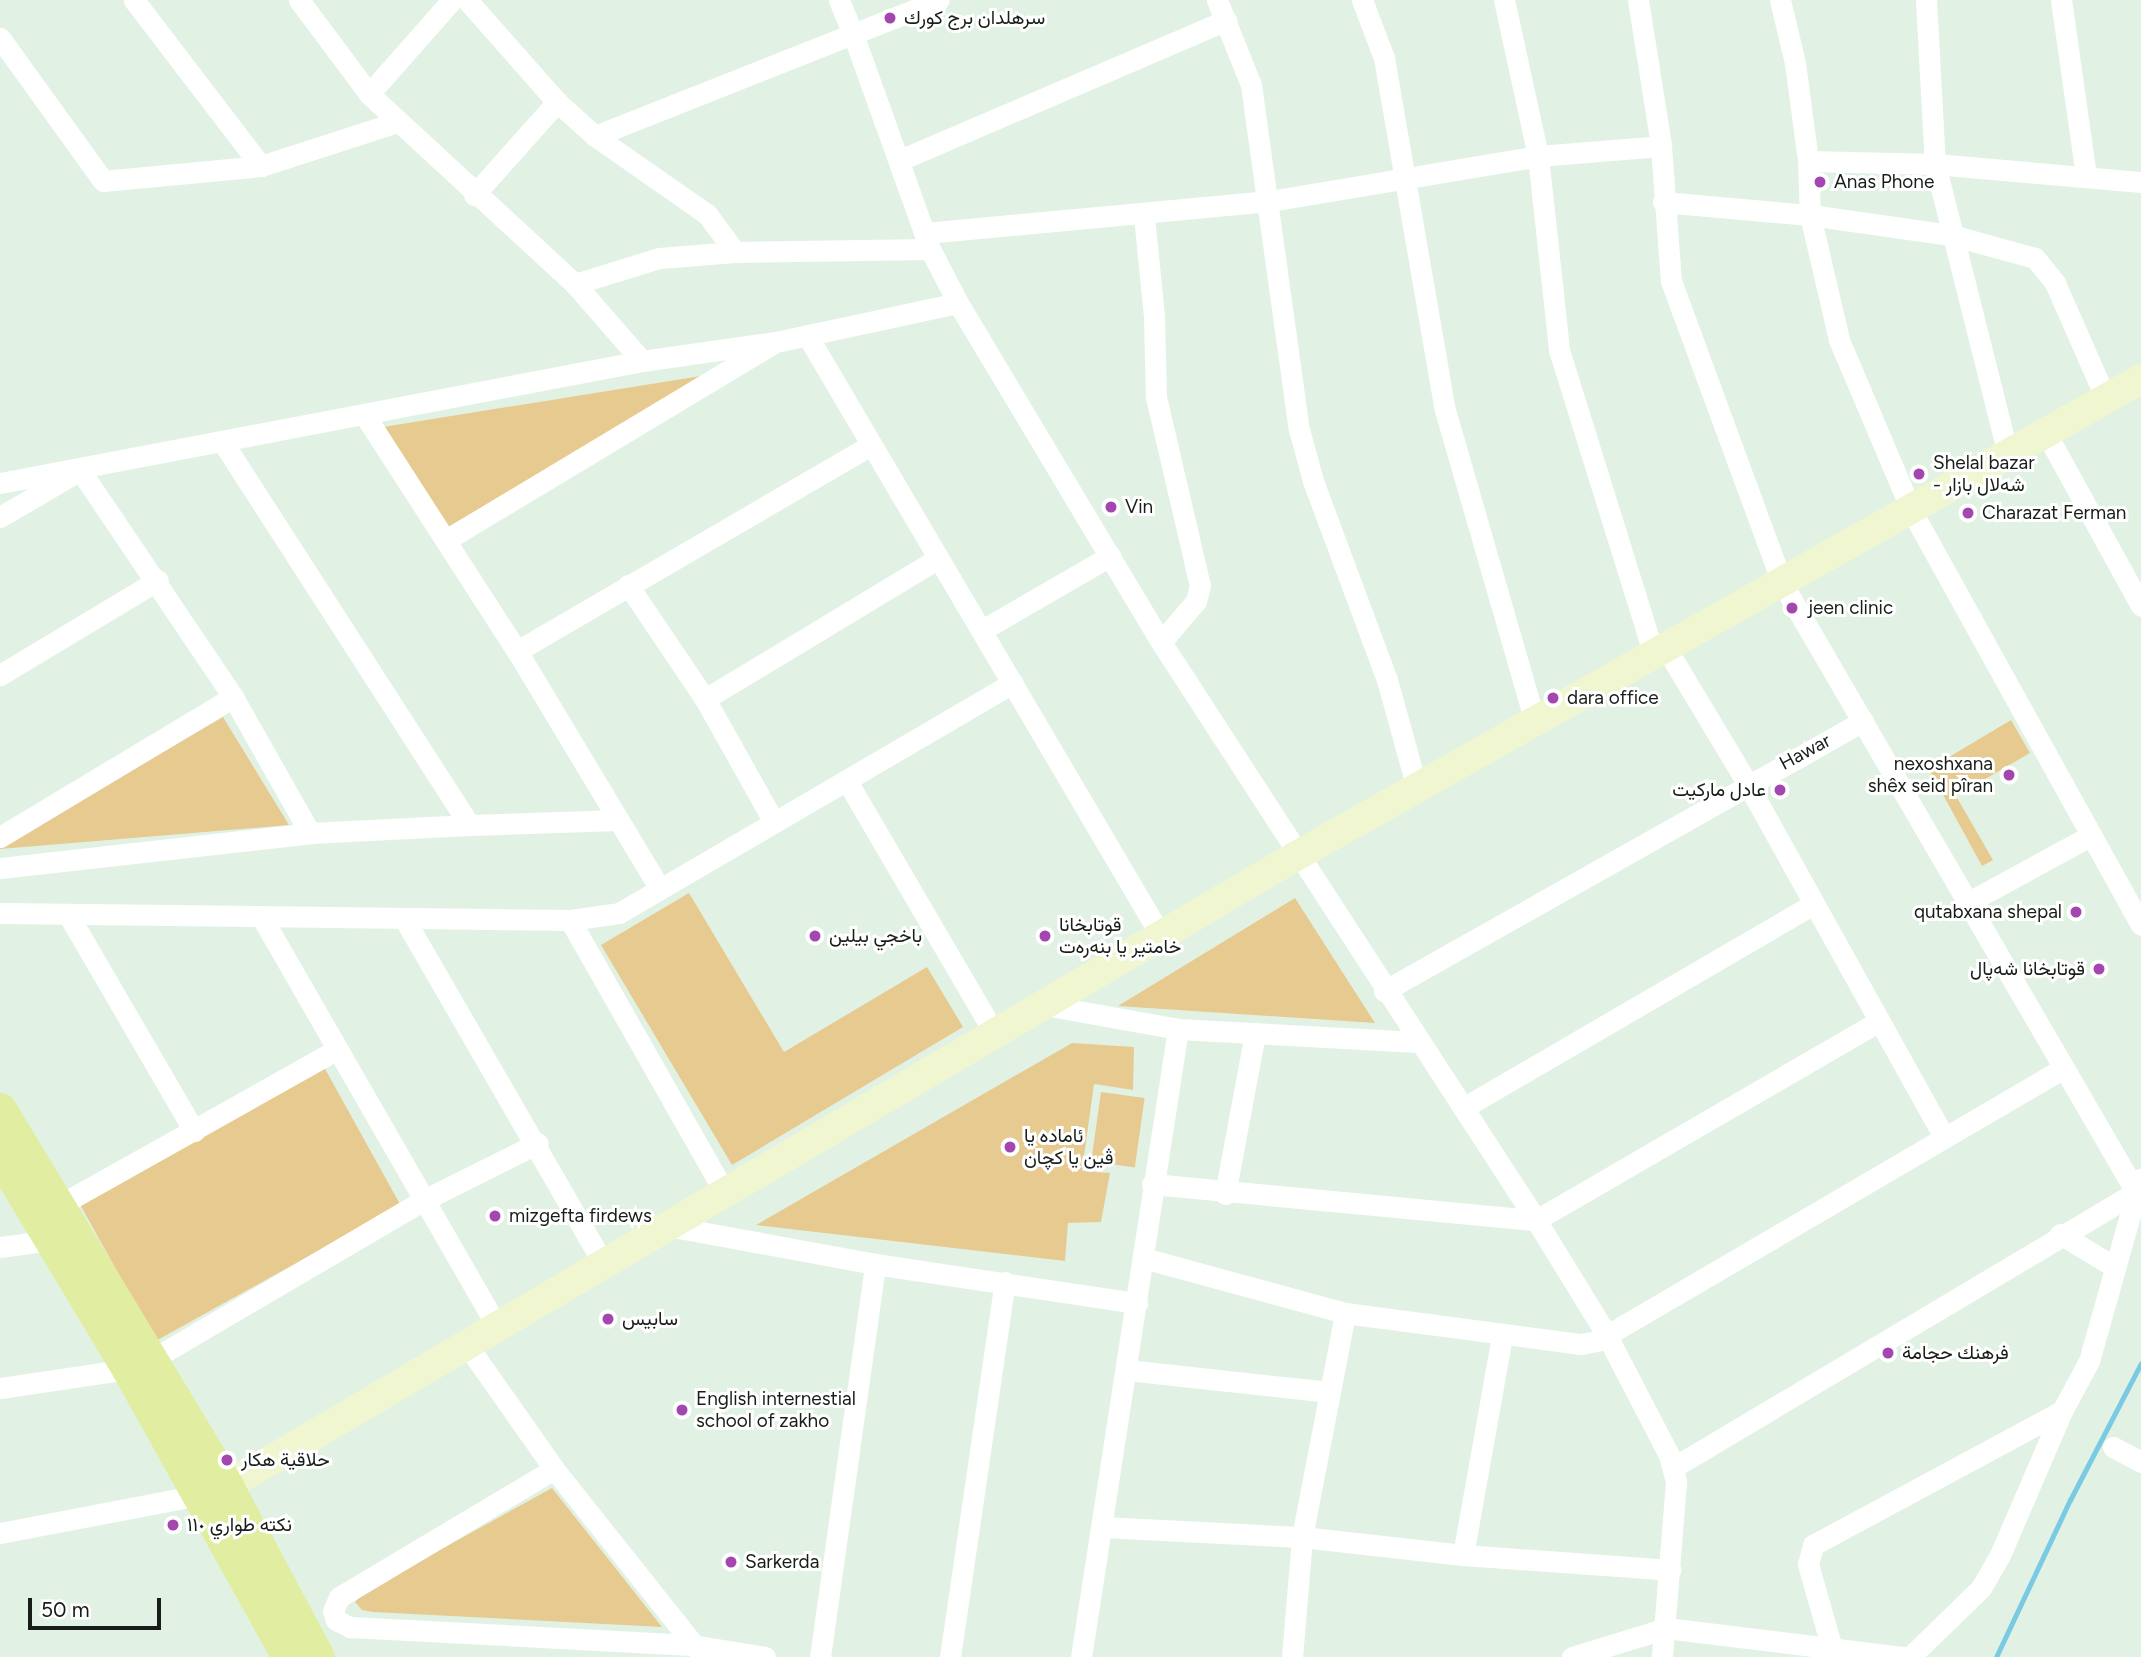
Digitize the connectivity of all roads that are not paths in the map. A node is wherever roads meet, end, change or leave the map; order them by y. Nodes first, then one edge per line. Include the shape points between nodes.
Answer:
1 (134, 0) edge
2 (299, 0) edge
3 (452, 0) edge
4 (467, 0) edge
5 (839, 0) edge
6 (939, 0) edge
7 (1217, 0) edge
8 (1362, 0) edge
9 (1504, 0) edge
10 (1638, 0) edge
11 (1780, 0) edge
12 (1926, 0) edge
13 (2062, 0) edge
14 (1226, 20) junction
15 (853, 34) junction
16 (0, 38) edge
17 (369, 94) junction
18 (557, 102) junction
19 (397, 122) junction
20 (594, 135) junction
21 (1661, 146) junction
22 (1538, 156) junction
23 (900, 160) junction
24 (1808, 161) junction
25 (1935, 164) junction
26 (261, 166) junction
27 (2086, 176) junction
28 (1401, 177) junction
29 (2141, 181) edge
30 (474, 195) junction
31 (1270, 201) junction
32 (1663, 202) junction
33 (1810, 215) junction
34 (1144, 216) junction
35 (1951, 235) junction
36 (928, 241) junction
37 (735, 252) junction
38 (575, 284) junction
39 (958, 303) junction
40 (807, 335) junction
41 (776, 342) junction
42 (642, 361) junction
43 (2141, 379) edge
44 (2106, 399) junction
45 (364, 414) junction
46 (2046, 433) junction
47 (222, 441) junction
48 (871, 445) junction
49 (2008, 454) junction
50 (80, 470) junction
51 (0, 483) edge
52 (1911, 510) junction
53 (0, 517) edge
54 (446, 540) junction
55 (1110, 556) junction
56 (937, 559) junction
57 (158, 580) junction
58 (1782, 583) junction
59 (628, 585) junction
60 (2141, 606) edge
61 (982, 630) junction
62 (1161, 642) junction
63 (1660, 651) junction
64 (517, 652) junction
65 (0, 675) edge
66 (1013, 683) junction
67 (233, 697) junction
68 (705, 699) junction
69 (1863, 721) junction
70 (1535, 722) junction
71 (847, 780) junction
72 (1747, 783) junction
73 (1417, 788) junction
74 (618, 820) junction
75 (774, 822) junction
76 (469, 825) junction
77 (310, 833) junction
78 (2090, 836) junction
79 (0, 837) edge
80 (1298, 856) junction
81 (0, 868) edge
82 (659, 887) junction
83 (1967, 903) junction
84 (1813, 904) junction
85 (0, 913) edge
86 (69, 916) junction
87 (261, 916) junction
88 (405, 920) junction
89 (570, 920) junction
90 (2141, 925) edge
91 (1161, 936) junction
92 (1384, 991) junction
93 (1045, 1005) junction
94 (1879, 1021) junction
95 (1178, 1029) junction
96 (1255, 1033) junction
97 (995, 1034) junction
98 (1418, 1042) junction
99 (336, 1050) junction
100 (2062, 1069) junction
101 (1463, 1108) junction
102 (0, 1109) edge
103 (194, 1131) junction
104 (1944, 1137) junction
105 (538, 1143) junction
106 (0, 1156) edge
107 (1152, 1184) junction
108 (2139, 1184) edge
109 (725, 1193) junction
110 (1225, 1194) junction
111 (424, 1200) junction
112 (58, 1206) junction
113 (1536, 1220) junction
114 (668, 1226) junction
115 (2060, 1234) junction
116 (51, 1240) junction
117 (0, 1247) edge
118 (1143, 1258) junction
119 (604, 1264) junction
120 (875, 1264) junction
121 (2113, 1266) junction
122 (1005, 1282) junction
123 (1137, 1303) junction
124 (1345, 1313) junction
125 (497, 1328) junction
126 (1606, 1334) junction
127 (1502, 1337) junction
128 (467, 1345) junction
129 (140, 1364) junction
130 (1127, 1370) junction
131 (0, 1388) edge
132 (1330, 1392) junction
133 (2062, 1411) junction
134 (2113, 1447) dead end
135 (2141, 1462) edge
136 (1674, 1468) junction
137 (554, 1469) junction
138 (213, 1492) junction
139 (1102, 1527) junction
140 (0, 1533) edge
141 (1302, 1537) junction
142 (1463, 1555) junction
143 (1670, 1570) junction
144 (1666, 1628) junction
145 (1831, 1646) junction
146 (698, 1651) edge
147 (288, 1657) edge
148 (318, 1657) edge
149 (765, 1657) edge
150 (820, 1657) edge
151 (950, 1657) edge
152 (1081, 1657) edge
153 (1292, 1657) edge
154 (1572, 1657) edge
155 (1662, 1657) edge
156 (1902, 1657) edge
157 (1910, 1657) edge

1 - 26 street
2 - 17 street
3 - 17 street
4 - 18 street
5 - 15 street
6 - 15 street
7 - 14 street
8 - 28 street via 1384,58
9 - 22 street
10 - 21 street
11 - 24 street via 1795,63
12 - 25 street
13 - 27 street
14 - 23 street
14 - 31 street via 1251,85
15 - 20 street
15 - 23 street
16 - 26 street via 103,181
17 - 19 street
18 - 20 street
18 - 30 street
19 - 26 street
19 - 30 street
20 - 37 street via 707,214
21 - 22 street
21 - 32 street
22 - 28 street
22 - 63 street via 1559,350
23 - 36 street
24 - 25 street
24 - 33 street
25 - 27 street
25 - 35 street
27 - 29 street
28 - 31 street
28 - 70 street via 1444,411
30 - 38 street
31 - 34 street
31 - 73 street via 1299,429 1313,481 1387,680
32 - 33 street
32 - 58 street via 1671,281
33 - 35 street
33 - 52 street via 1839,340
34 - 36 street
34 - 62 street via 1156,397 1200,586 1195,601
35 - 44 street via 2035,258 2054,283
35 - 49 street
36 - 37 street
36 - 39 street
37 - 38 street via 648,260
38 - 42 street
39 - 40 street
39 - 55 street
40 - 41 street
40 - 48 street
41 - 42 street
41 - 54 street
42 - 45 street
43 - 44 main road
44 - 46 main road
45 - 47 street
45 - 54 street
46 - 49 main road
46 - 60 street
47 - 50 street
47 - 76 street
48 - 56 street
48 - 59 street
49 - 52 main road
50 - 51 street
50 - 53 street
50 - 57 street
52 - 58 main road
52 - 78 street
54 - 64 street
55 - 61 street
55 - 62 street
56 - 61 street
56 - 68 street
57 - 65 street
57 - 67 street
58 - 63 main road
58 - 69 street
59 - 64 street
59 - 68 street
61 - 66 street
62 - 80 street
63 - 70 main road
63 - 72 street
64 - 74 street
66 - 71 street
66 - 91 street
67 - 77 street
67 - 79 street
68 - 75 street
69 - 72 street, Hawar
69 - 83 street
70 - 73 main road
71 - 75 street
71 - 97 street
72 - 84 street
72 - 92 street, Hawar
73 - 80 main road
74 - 76 street
74 - 82 street
75 - 82 street
76 - 77 street
77 - 81 street
78 - 83 street
78 - 90 street
80 - 91 main road
80 - 92 street
82 - 89 street via 619,912
83 - 100 street
84 - 94 street
84 - 101 street
85 - 86 street
86 - 87 street
86 - 103 street
87 - 88 street
87 - 99 street
88 - 89 street
88 - 105 street
89 - 109 street
91 - 93 main road
92 - 98 street
93 - 95 street
93 - 97 main road
94 - 104 street
94 - 113 street
95 - 96 street
95 - 107 street
96 - 98 street
96 - 110 street
97 - 109 main road
98 - 101 street
99 - 103 street
99 - 111 street
100 - 104 street
100 - 108 street
101 - 113 street
102 - 112 main road
103 - 112 street
104 - 126 street
105 - 111 street
105 - 119 street
106 - 116 main road
107 - 110 street
107 - 118 street
108 - 115 street
108 - 121 street
109 - 114 main road
110 - 113 street via 1490,1212
111 - 125 street
111 - 129 street
112 - 129 main road
113 - 126 street
114 - 119 main road
114 - 120 street
115 - 121 street
115 - 136 street
116 - 117 street
116 - 129 main road
118 - 123 street
118 - 124 street
119 - 125 main road
120 - 122 street
120 - 150 street
121 - 133 street via 2089,1361
122 - 123 street
122 - 151 street
123 - 130 street
124 - 127 street
124 - 132 street
125 - 128 main road
126 - 127 street via 1581,1344
126 - 136 street
127 - 142 street
128 - 137 street
128 - 138 main road
129 - 131 street
129 - 138 main road
130 - 132 street
130 - 139 street
132 - 141 street
133 - 145 street via 1812,1545 1808,1564
133 - 157 street via 2000,1555 1981,1588
134 - 135 street
136 - 143 street
137 - 146 street
137 - 146 street via 339,1597 333,1611 337,1620 350,1627
138 - 140 street
138 - 147 main road
138 - 148 main road
139 - 141 street
139 - 152 street
141 - 142 street
141 - 153 street
142 - 143 street
143 - 144 street
144 - 145 street
144 - 154 street
144 - 155 street
145 - 156 street
146 - 149 street

